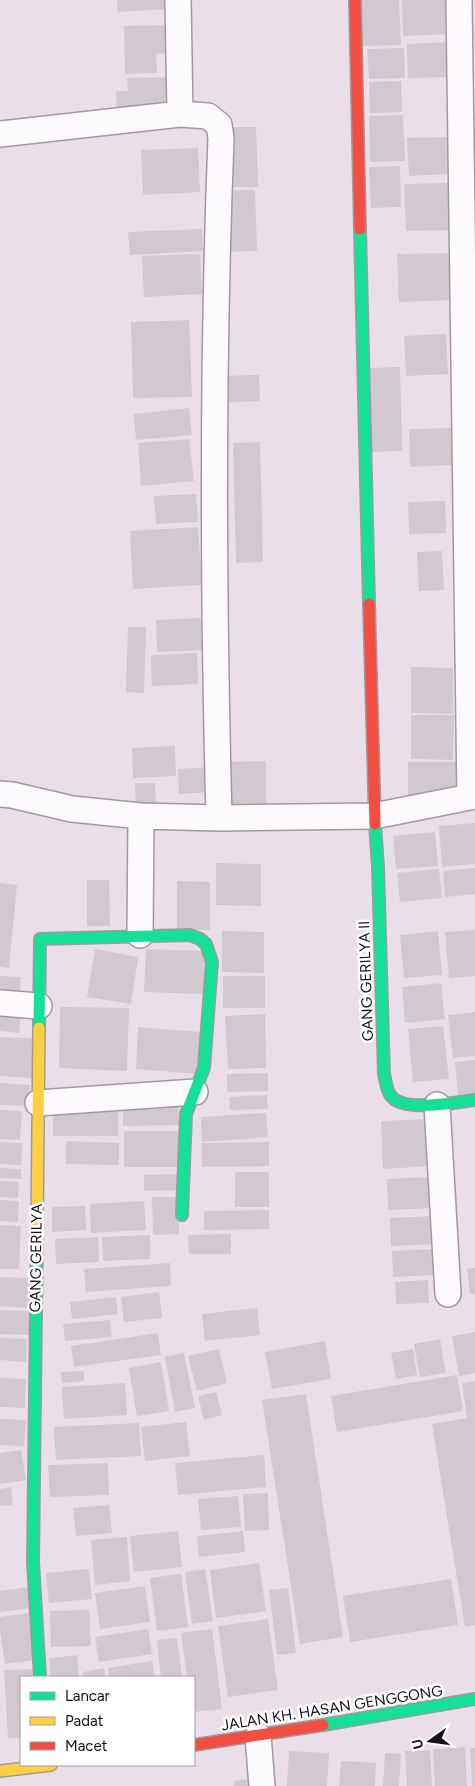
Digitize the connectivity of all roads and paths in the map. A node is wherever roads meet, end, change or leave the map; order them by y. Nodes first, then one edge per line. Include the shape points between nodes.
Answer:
1 (178, 0) edge
2 (355, 0) edge
3 (459, 0) edge
4 (180, 114) junction
5 (0, 134) edge
6 (0, 794) edge
7 (473, 797) edge
8 (140, 816) junction
9 (374, 816) junction
10 (219, 818) junction
11 (140, 935) junction
12 (0, 1003) edge
13 (39, 1006) junction
14 (195, 1092) junction
15 (475, 1100) edge
16 (38, 1103) junction
17 (437, 1105) junction
18 (182, 1214) dead end
19 (448, 1294) dead end
20 (40, 1676) edge
21 (475, 1699) edge
22 (258, 1736) junction
23 (195, 1745) edge
24 (39, 1766) edge
25 (0, 1771) edge
26 (262, 1786) edge

1 - 4 street
2 - 9 main road, GANG GERILYA II
3 - 7 street
4 - 5 street
4 - 10 street via 208,116 219,125 221,138 214,424 214,639
6 - 8 street via 72,810
7 - 9 street
8 - 10 street
8 - 11 street
9 - 10 street
9 - 17 main road, GANG GERILYA II via 387,1088 394,1099 406,1104
11 - 13 main road, GANG GERILYA via 40,939
11 - 14 main road via 190,935 202,938 209,947 212,962 204,1068
12 - 13 street
13 - 16 main road, GANG GERILYA
14 - 16 street
14 - 18 main road via 186,1114
15 - 17 main road, GANG GERILYA II
16 - 20 main road, GANG GERILYA via 33,1562
17 - 19 street
21 - 22 main road, JALAN KH. HASAN GENGGONG
22 - 23 main road, JALAN KH. HASAN GENGGONG
22 - 26 street
24 - 25 main road

